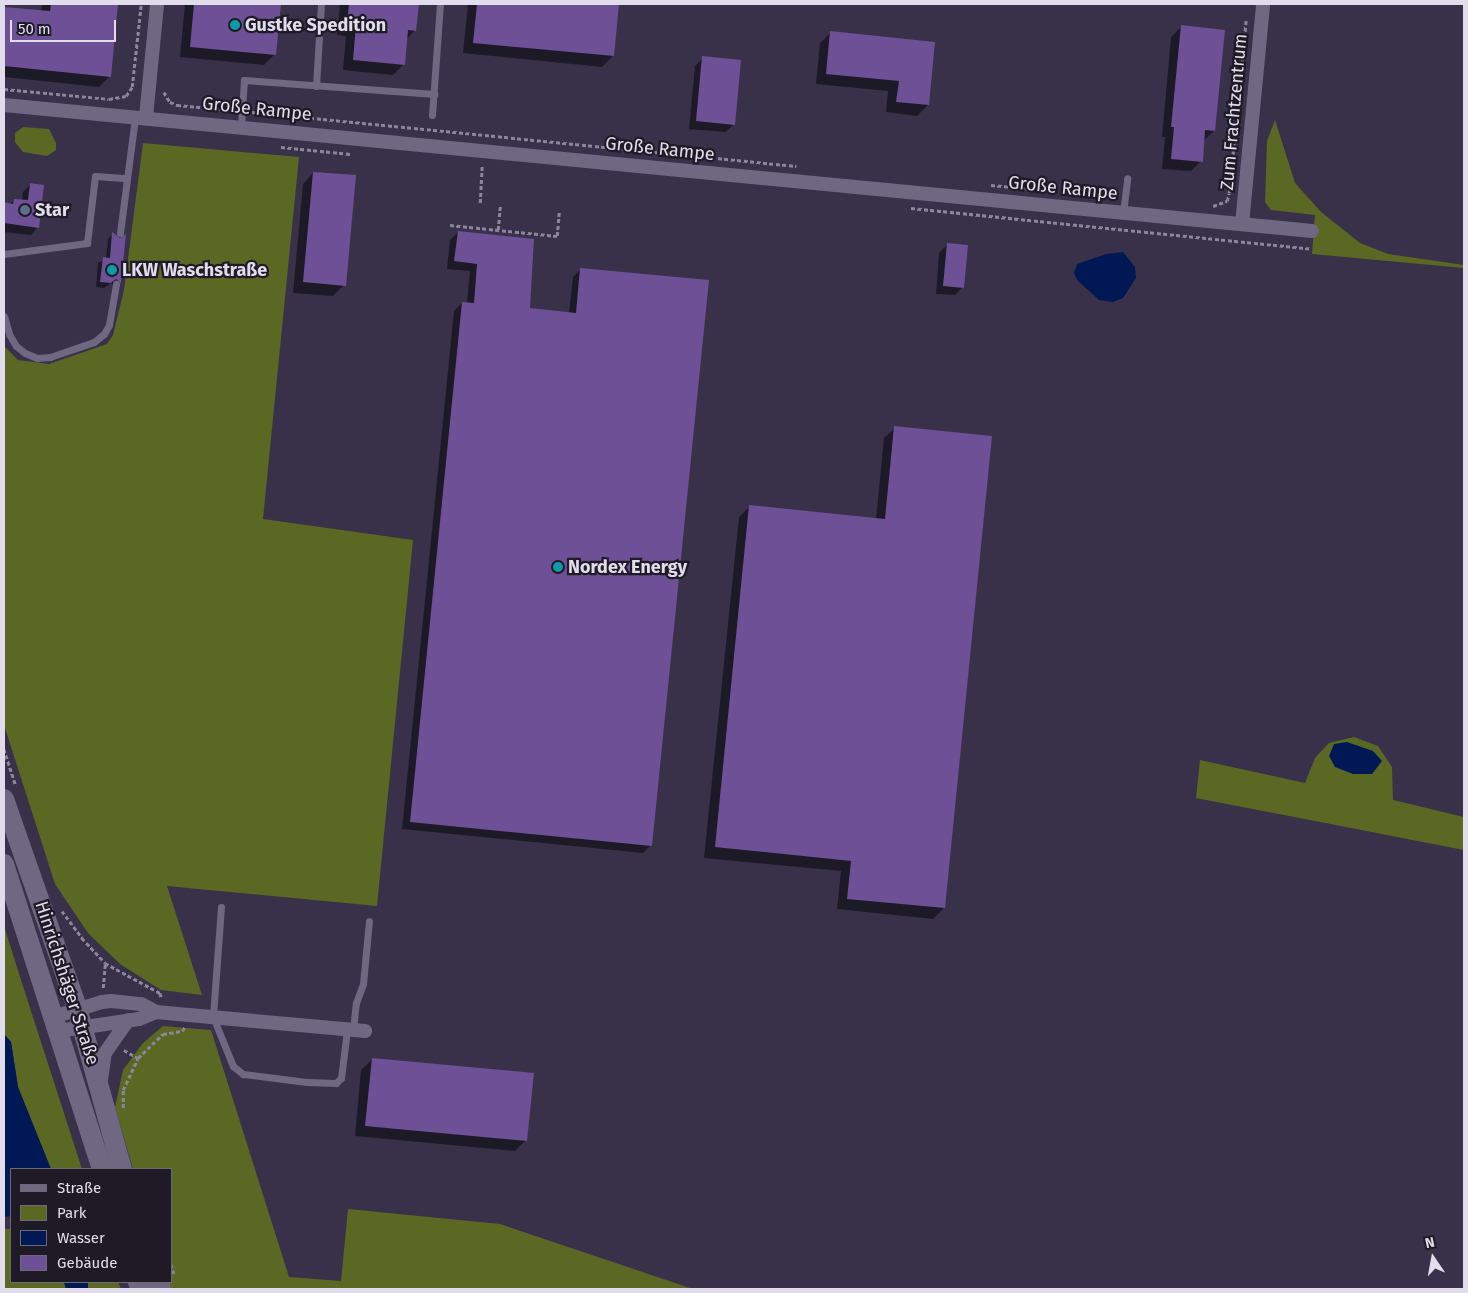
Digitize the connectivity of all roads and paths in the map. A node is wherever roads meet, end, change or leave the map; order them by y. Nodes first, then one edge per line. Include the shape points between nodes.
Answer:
1 (141, 4) edge
2 (157, 4) edge
3 (321, 4) edge
4 (440, 4) edge
5 (1263, 4) edge
6 (1247, 14) dead end
7 (316, 86) junction
8 (4, 89) edge
9 (164, 94) dead end
10 (434, 94) junction
11 (4, 105) edge
12 (242, 110) junction
13 (432, 115) dead end
14 (141, 117) junction
15 (241, 126) junction
16 (482, 166) dead end
17 (799, 166) dead end
18 (127, 178) junction
19 (1127, 178) dead end
20 (985, 184) dead end
21 (1060, 191) dead end
22 (480, 203) dead end
23 (500, 205) dead end
24 (1203, 205) dead end
25 (559, 211) dead end
26 (1123, 213) junction
27 (1242, 224) junction
28 (450, 225) dead end
29 (498, 230) junction
30 (1312, 231) dead end
31 (120, 233) dead end
32 (4, 254) edge
33 (116, 284) dead end
34 (4, 316) edge
35 (4, 749) edge
36 (11, 796) edge
37 (4, 864) edge
38 (221, 907) dead end
39 (60, 908) dead end
40 (369, 921) dead end
41 (106, 963) junction
42 (102, 1002) junction
43 (160, 1012) junction
44 (192, 1015) junction
45 (213, 1017) junction
46 (80, 1018) junction
47 (128, 1020) junction
48 (56, 1024) junction
49 (355, 1030) junction
50 (101, 1089) junction
51 (123, 1114) dead end
52 (102, 1168) edge
53 (122, 1168) edge

1 - 8 path via 132,87 126,96 109,99
2 - 14 street
3 - 7 lane
4 - 10 lane
5 - 27 street, Zum Frachtzentrum
6 - 24 path via 1229,192 1222,205
7 - 10 lane
7 - 12 lane via 244,80
9 - 12 path via 177,105
10 - 13 lane
11 - 14 street, Große Rampe
12 - 15 lane
12 - 17 path
14 - 15 street, Große Rampe
14 - 18 lane
15 - 26 street, Große Rampe
16 - 22 path
18 - 31 lane
18 - 32 lane via 95,176 87,243
19 - 26 lane
20 - 21 path
23 - 29 path
25 - 29 path via 557,236
26 - 27 street, Große Rampe
27 - 30 street, Große Rampe
28 - 29 path
33 - 34 lane via 110,325 104,334 94,342 50,357 37,358 16,346
35 - 36 path
36 - 46 main road, Hinrichshäger Straße
37 - 48 main road, Hinrichshäger Straße
38 - 45 lane
39 - 41 path
40 - 49 lane
41 - 42 path
41 - 43 path via 160,993
42 - 43 street via 141,1004
42 - 46 street
43 - 44 street
43 - 47 street
44 - 45 street
44 - 51 path via 182,1031 163,1034 138,1058 123,1090
45 - 49 street
45 - 49 lane via 233,1066 243,1074 314,1083 336,1082 341,1078
46 - 47 street
46 - 48 street
46 - 48 street
46 - 50 main road, Hinrichshäger Straße
47 - 50 street via 105,1053
48 - 52 main road, Hinrichshäger Straße
50 - 53 main road, Hinrichshäger Straße

